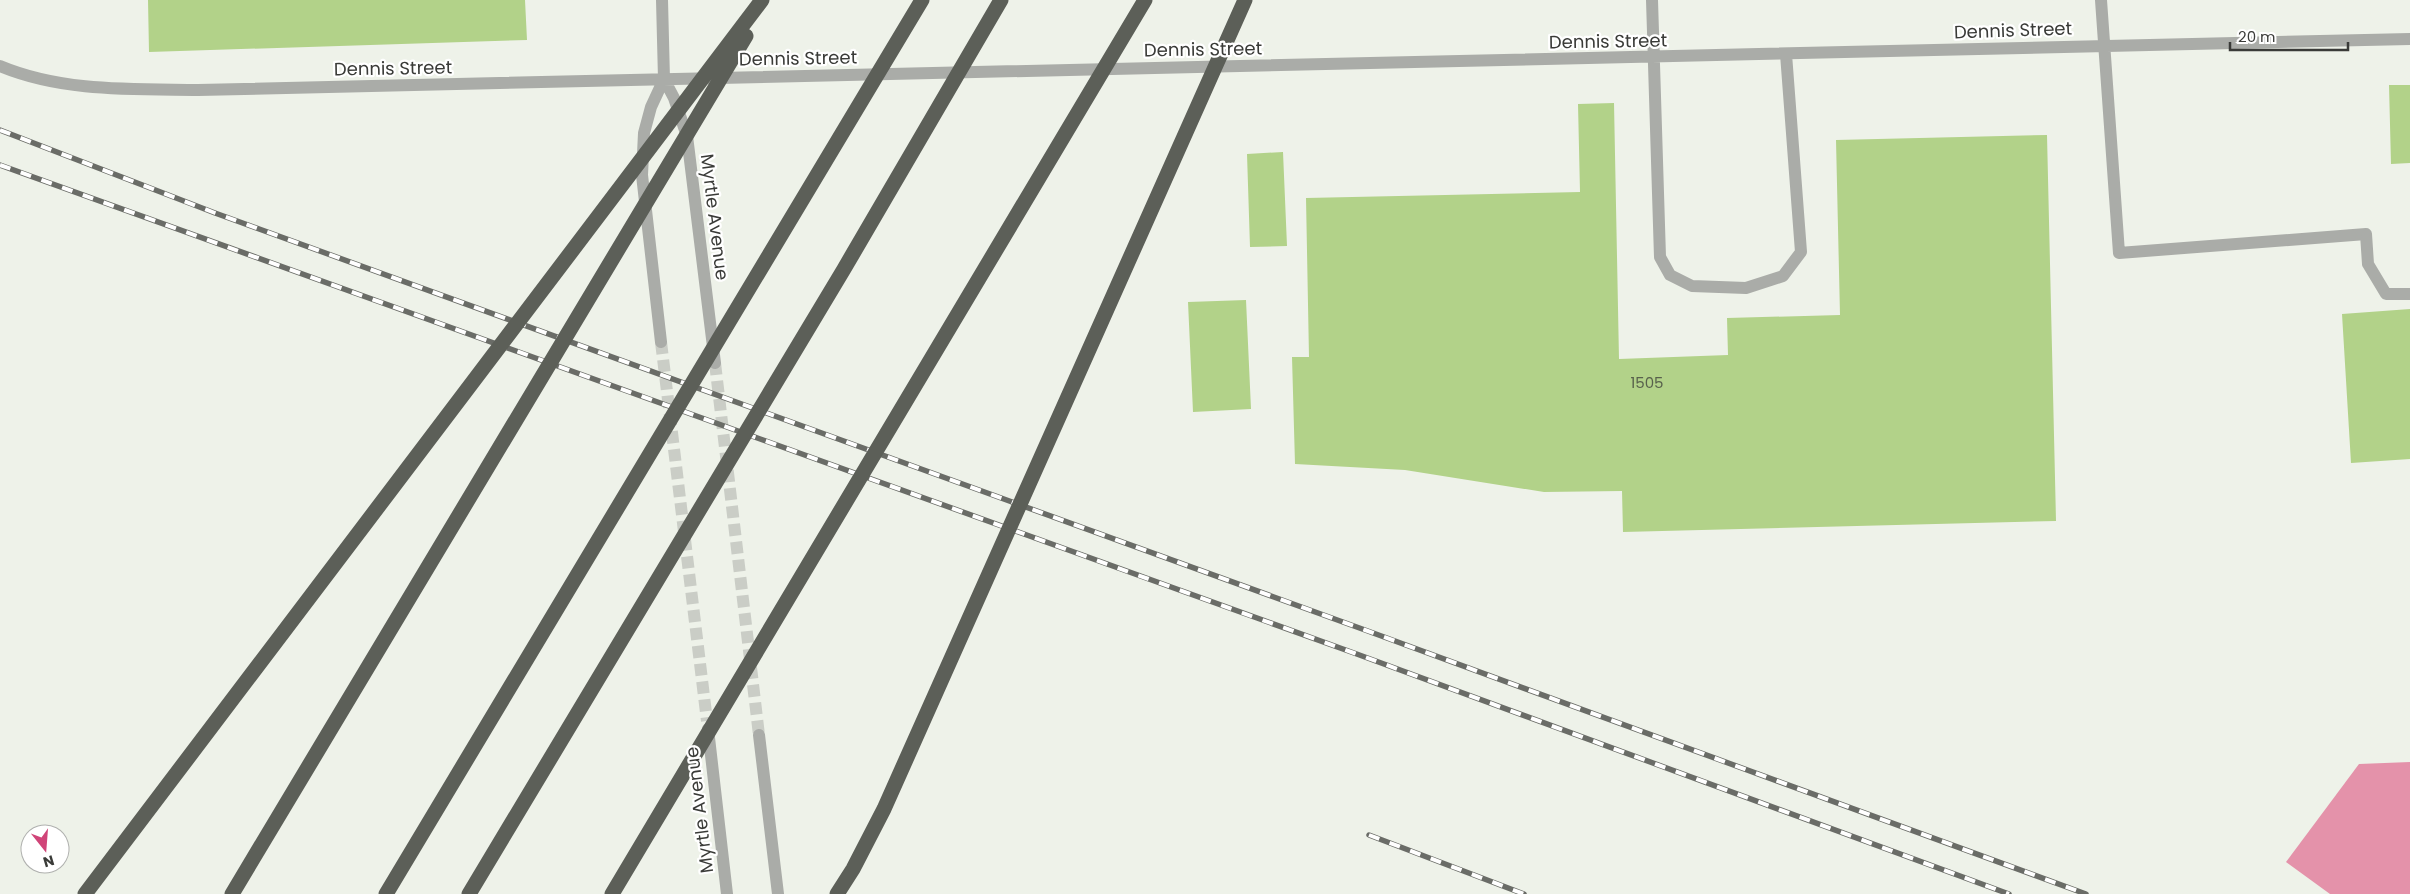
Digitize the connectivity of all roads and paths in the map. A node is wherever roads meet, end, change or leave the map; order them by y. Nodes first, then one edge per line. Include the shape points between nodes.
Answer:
1 (662, 0) edge
2 (762, 0) edge
3 (767, 0) edge
4 (922, 0) edge
5 (1001, 0) edge
6 (1146, 0) edge
7 (1245, 0) edge
8 (1652, 0) edge
9 (2101, 0) edge
10 (2410, 39) edge
11 (2104, 45) junction
12 (1786, 54) junction
13 (1654, 57) junction
14 (0, 66) edge
15 (664, 79) junction
16 (2410, 294) edge
17 (661, 342) tunnel mouth
18 (715, 363) tunnel mouth
19 (707, 721) tunnel mouth
20 (759, 735) tunnel mouth
21 (85, 894) edge
22 (232, 894) edge
23 (386, 894) edge
24 (469, 894) edge
25 (612, 894) edge
26 (727, 894) edge
27 (778, 894) edge
28 (837, 894) edge

1 - 15 street, Myrtle Avenue
2 - 21 highway, bridge
3 - 22 highway, bridge
4 - 23 highway, bridge
5 - 24 highway, bridge via 844,269
6 - 25 highway, bridge
7 - 28 highway, bridge via 884,809
8 - 13 street
9 - 11 street
10 - 11 street, Dennis Street
11 - 12 street, Dennis Street
11 - 16 street via 2119,253 2366,234 2368,264 2386,294
12 - 13 street, Dennis Street
12 - 13 street via 1801,252 1783,276 1746,288 1692,286 1670,275 1660,257
13 - 15 street, Dennis Street
14 - 15 street, Dennis Street via 51,82 120,89
15 - 17 street, Myrtle Avenue via 644,132 642,175
15 - 18 street, Myrtle Avenue via 687,136
19 - 26 street, Myrtle Avenue
20 - 27 street

